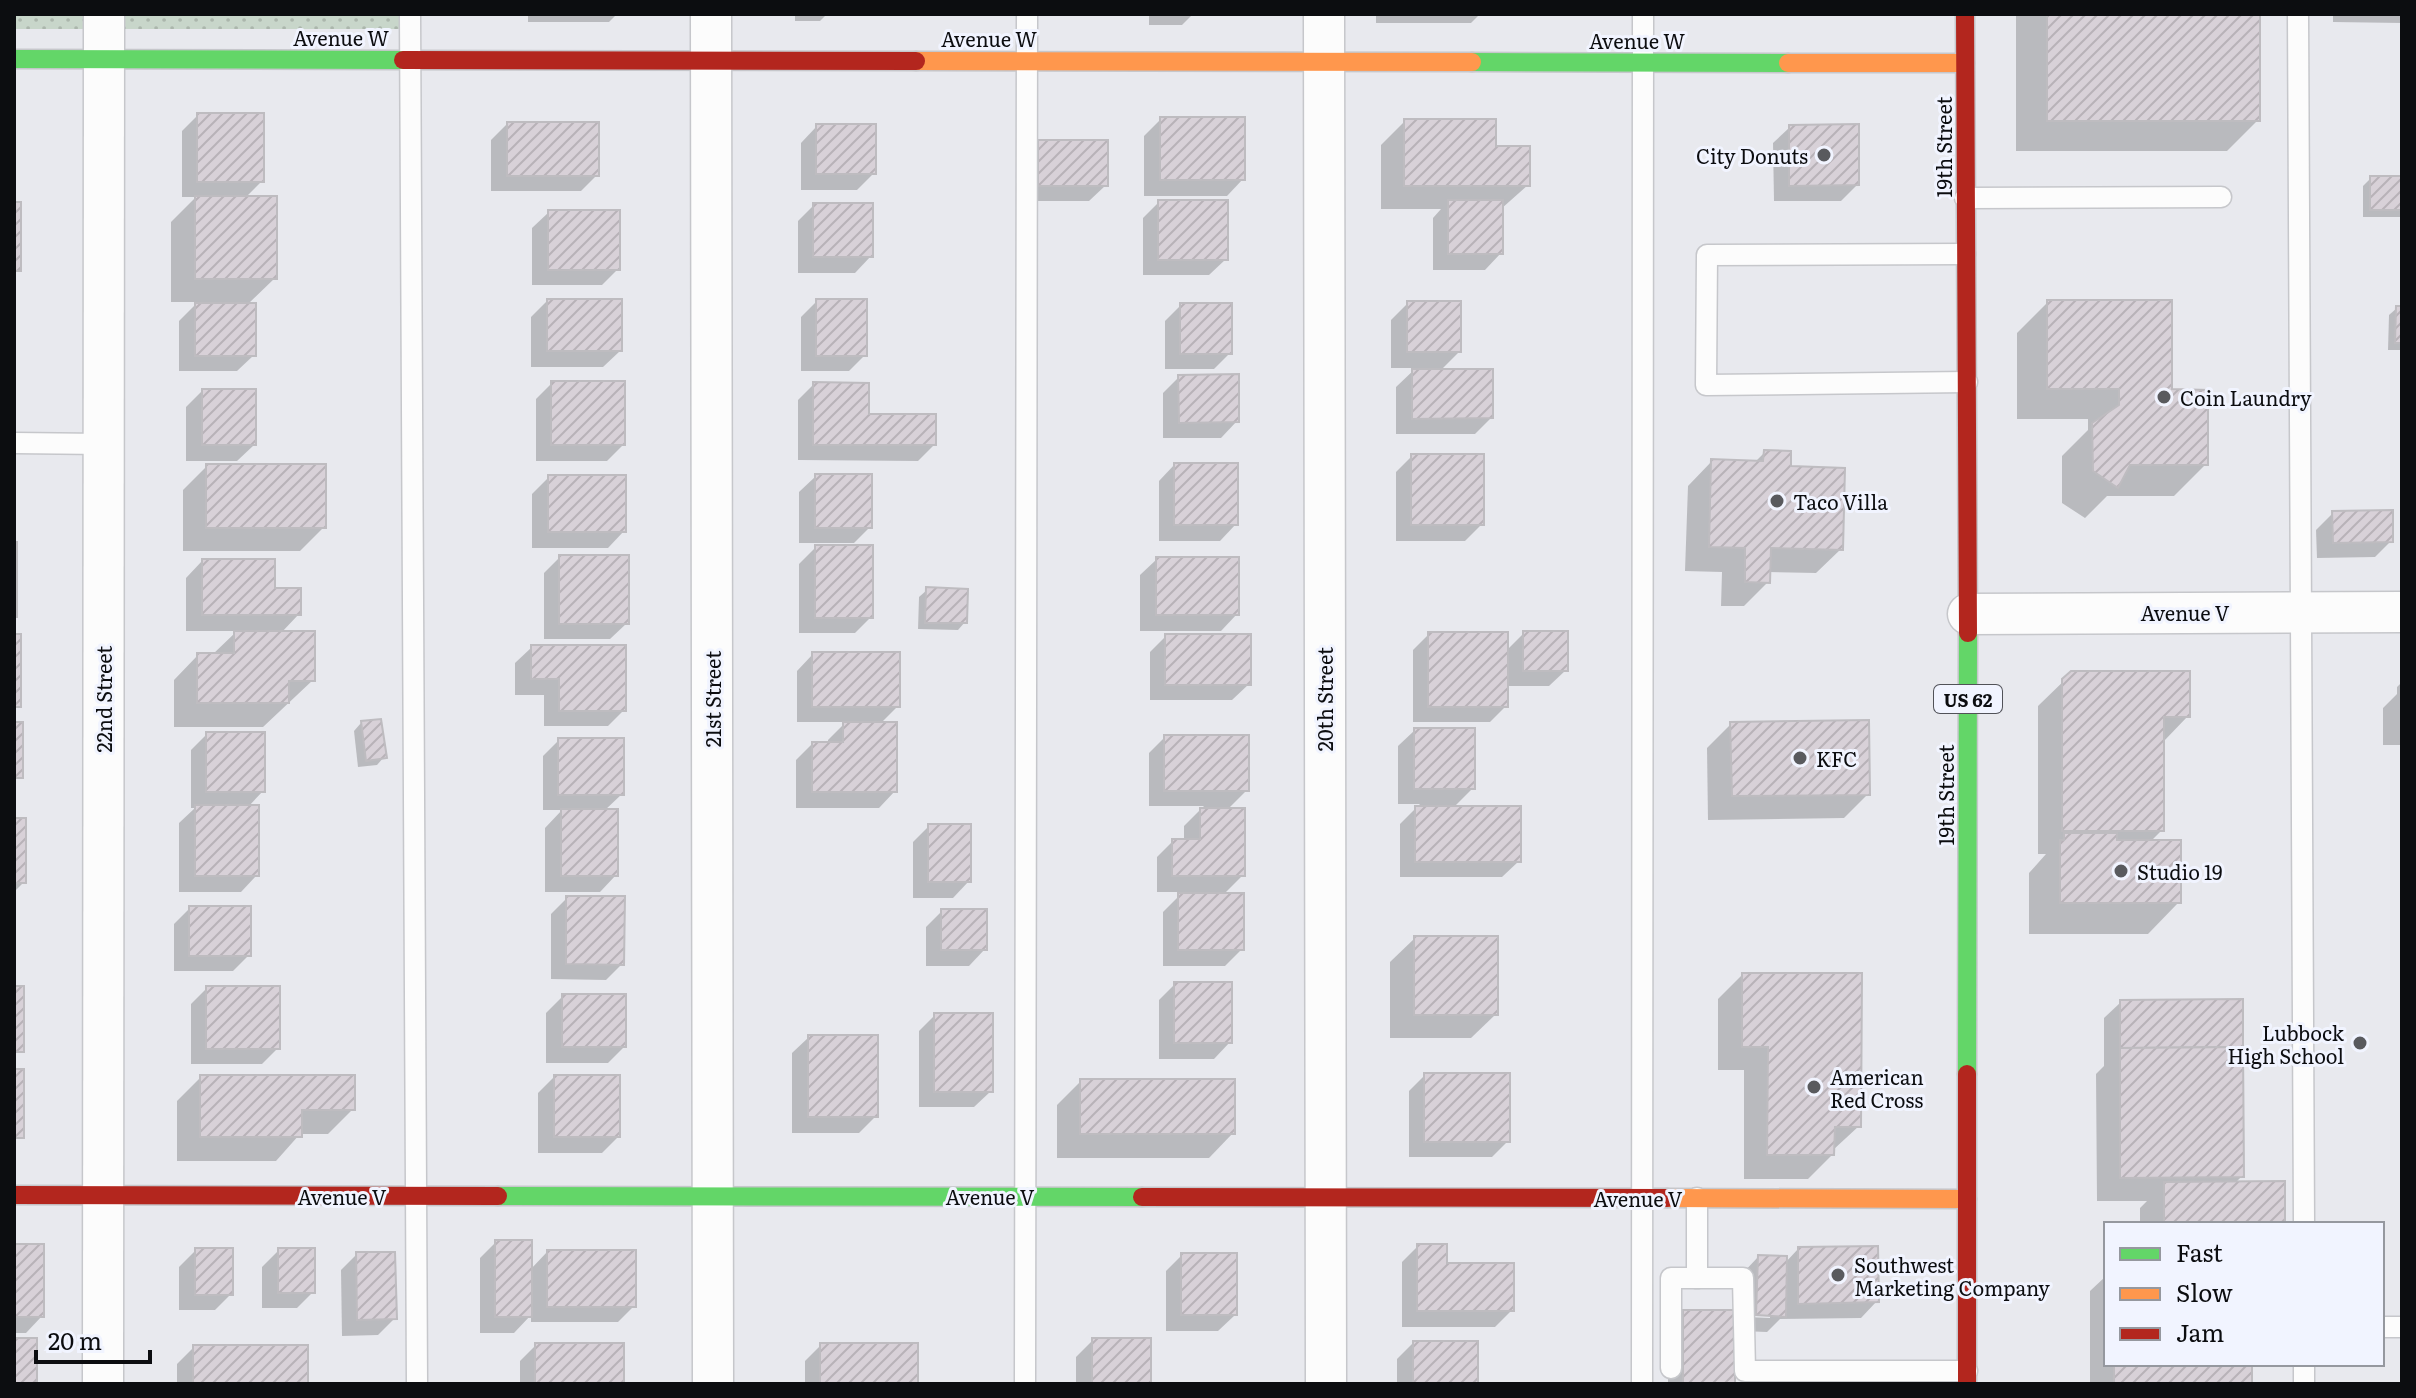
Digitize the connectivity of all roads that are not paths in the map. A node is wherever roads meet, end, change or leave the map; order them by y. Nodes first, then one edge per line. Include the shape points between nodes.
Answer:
1 (104, 14) edge
2 (410, 14) edge
3 (711, 14) edge
4 (1027, 14) edge
5 (1324, 14) edge
6 (1643, 14) edge
7 (1965, 14) edge
8 (2298, 14) edge
9 (14, 59) edge
10 (103, 59) junction
11 (411, 59) junction
12 (711, 60) junction
13 (1027, 60) junction
14 (1324, 60) junction
15 (1643, 63) junction
16 (1965, 63) junction
17 (2221, 197) dead end
18 (1965, 198) junction
19 (1965, 254) junction
20 (1967, 382) junction
21 (14, 443) edge
22 (103, 444) junction
23 (2301, 611) junction
24 (2402, 612) edge
25 (1968, 614) junction
26 (14, 1195) edge
27 (103, 1195) junction
28 (416, 1196) junction
29 (712, 1196) junction
30 (1024, 1196) junction
31 (1325, 1196) junction
32 (1641, 1198) junction
33 (1697, 1198) junction
34 (1967, 1199) junction
35 (2304, 1222) edge
36 (1697, 1278) junction
37 (1671, 1368) dead end
38 (1967, 1378) edge
39 (103, 1384) edge
40 (417, 1384) edge
41 (713, 1384) edge
42 (1025, 1384) edge
43 (1326, 1384) edge
44 (1642, 1384) edge

1 - 10 street, 22nd Street
2 - 11 lane
3 - 12 street, 21st Street
4 - 13 lane
5 - 14 street, 20th Street
6 - 15 lane
7 - 16 street, 19th Street / US 62
8 - 23 lane
9 - 10 street, Avenue W
10 - 11 street, Avenue W
10 - 22 street, 22nd Street
11 - 12 street, Avenue W
11 - 28 lane
12 - 13 street, Avenue W
12 - 29 street, 21st Street
13 - 14 street, Avenue W
13 - 30 lane
14 - 15 street, Avenue W
14 - 31 street, 20th Street
15 - 16 street, Avenue W
15 - 32 lane
16 - 18 street, 19th Street / US 62
17 - 18 lane
18 - 19 street, 19th Street / US 62
19 - 20 street, 19th Street / US 62
19 - 20 lane via 1707,255 1706,385
20 - 25 street, 19th Street / US 62
21 - 22 lane
22 - 27 street, 22nd Street
23 - 24 street, Avenue V
23 - 25 street, Avenue V
23 - 35 lane
25 - 34 street, 19th Street / US 62
26 - 27 street, Avenue V
27 - 28 street, Avenue V
27 - 39 street, 22nd Street
28 - 29 street, Avenue V
28 - 40 lane
29 - 30 street, Avenue V
29 - 41 street, 21st Street
30 - 31 street, Avenue V
30 - 42 lane
31 - 32 street, Avenue V
31 - 43 street, 20th Street
32 - 33 street, Avenue V
32 - 44 lane
33 - 34 street, Avenue V
33 - 36 lane
34 - 38 street, 19th Street / US 62
36 - 37 lane via 1671,1278
36 - 38 lane via 1743,1278 1745,1371

